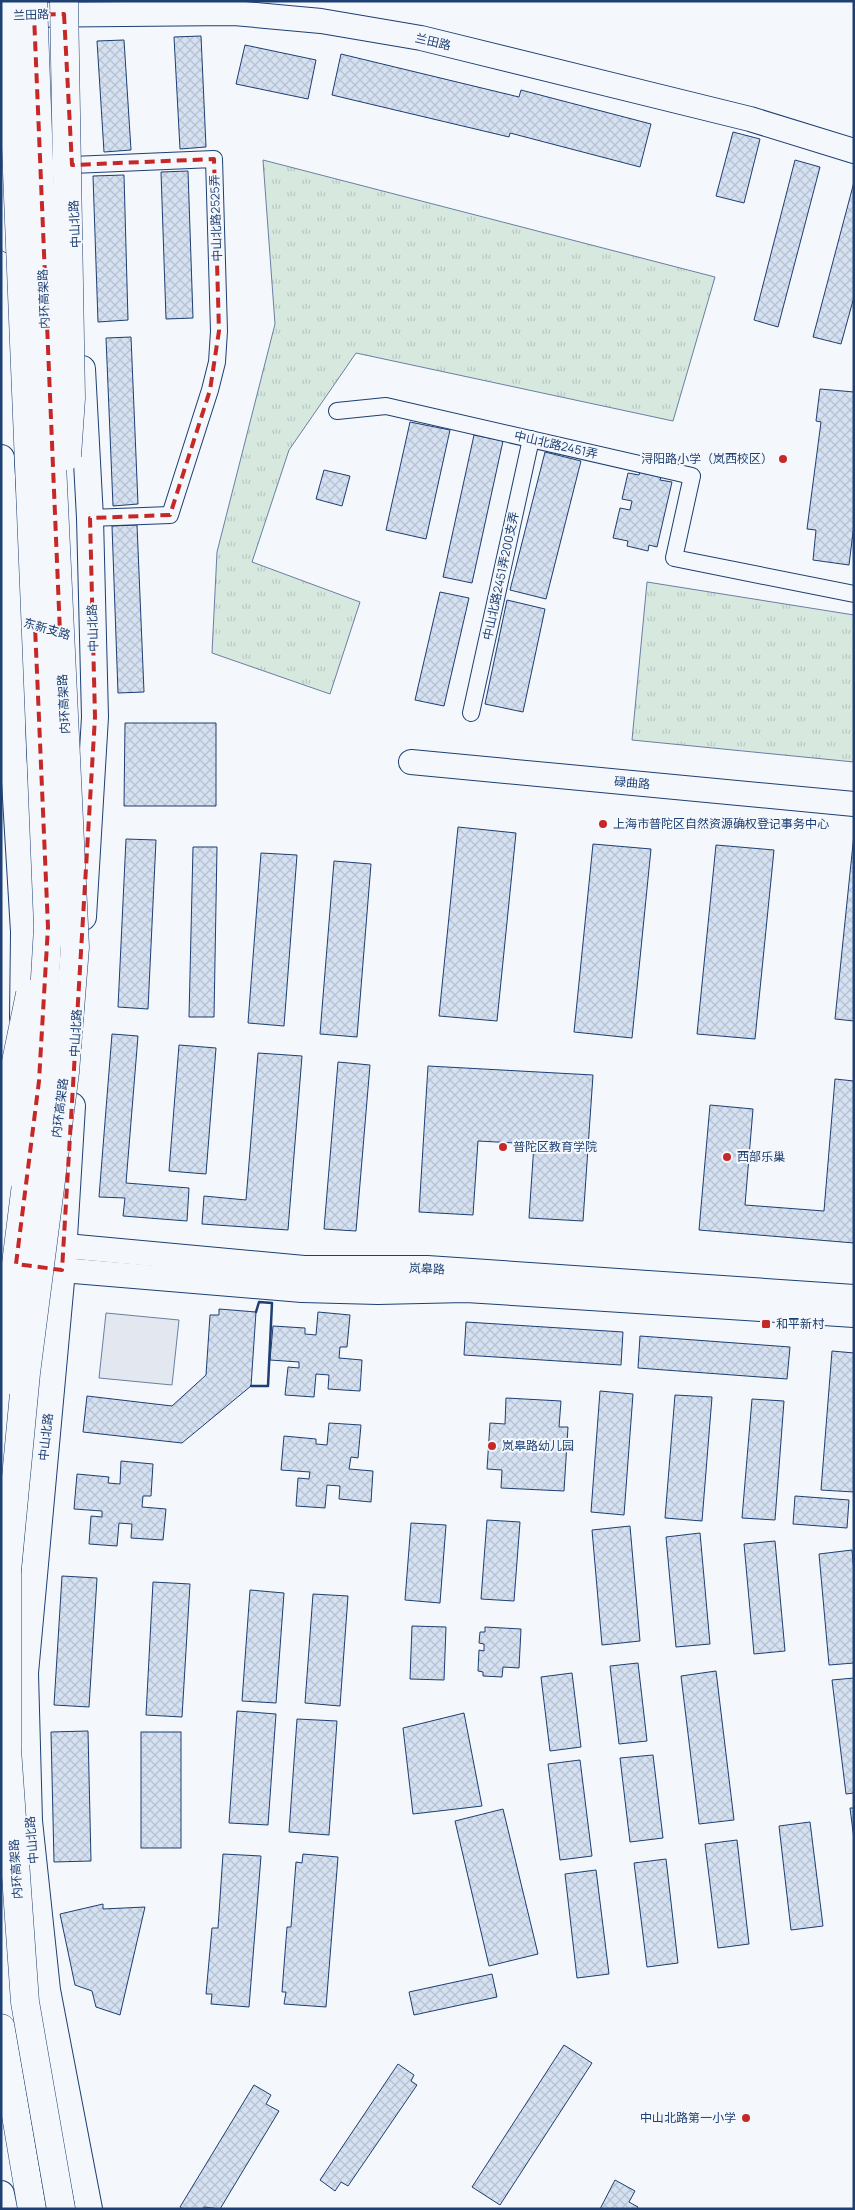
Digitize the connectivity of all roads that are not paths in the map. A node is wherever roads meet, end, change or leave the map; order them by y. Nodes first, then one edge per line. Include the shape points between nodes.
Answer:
1 (10, 1) edge
2 (34, 1) edge
3 (64, 5) edge
4 (235, 7) edge
5 (1, 16) edge
6 (854, 151) edge
7 (72, 166) junction
8 (1, 182) edge
9 (23, 326) junction
10 (337, 411) dead end
11 (531, 439) junction
12 (1, 458) edge
13 (90, 518) junction
14 (58, 583) junction
15 (854, 594) edge
16 (6, 617) edge
17 (94, 642) junction
18 (471, 713) dead end
19 (411, 762) dead end
20 (854, 804) edge
21 (48, 928) junction
22 (1, 1177) edge
23 (1, 1218) edge
24 (1, 1240) edge
25 (63, 1258) junction
26 (1, 1263) edge
27 (854, 1297) edge
28 (854, 1315) edge
29 (1, 1383) edge
30 (1, 2028) edge
31 (1, 2194) edge
32 (4, 2209) edge
33 (32, 2209) edge
34 (61, 2209) edge
35 (89, 2209) edge

1 - 9 highway, 内环高架路, bridge
2 - 14 highway, 内环高架路, bridge via 44,305
3 - 4 main road, 兰田路
3 - 5 main road, 兰田路
3 - 7 main road, 中山北路
3 - 14 highway, bridge via 71,398
4 - 6 main road, 兰田路 via 421,38 750,119
7 - 13 main road, 中山北路
7 - 13 street, 中山北路2525弄 via 214,159 217,362 170,515
8 - 9 highway, bridge
9 - 21 highway, 内环高架路, bridge
10 - 11 street, 中山北路2451弄 via 386,406
11 - 15 street, 中山北路2451弄 via 692,476 674,558
11 - 18 street, 中山北路2451弄200支弄
12 - 16 main road
13 - 17 main road, 中山北路
14 - 34 highway, 内环高架路, bridge via 75,947 65,1072 26,1373 7,1570 7,1749 25,2002
16 - 17 street, 东新支路
16 - 23 main road via 24,932 24,997 21,1068
17 - 25 main road, 中山北路 via 95,717
19 - 20 main road, 碌曲路
21 - 22 highway, bridge via 30,993 11,1086
21 - 29 highway, 内环高架路, bridge via 39,1081
24 - 25 main road, 岚皋路
25 - 26 main road, 岚皋路
25 - 27 main road, 岚皋路 via 304,1268 427,1268
25 - 28 main road, 岚皋路 via 302,1290 466,1290
25 - 35 main road, 中山北路 via 25,1673 29,1821 47,1990
30 - 33 highway
31 - 32 main road

